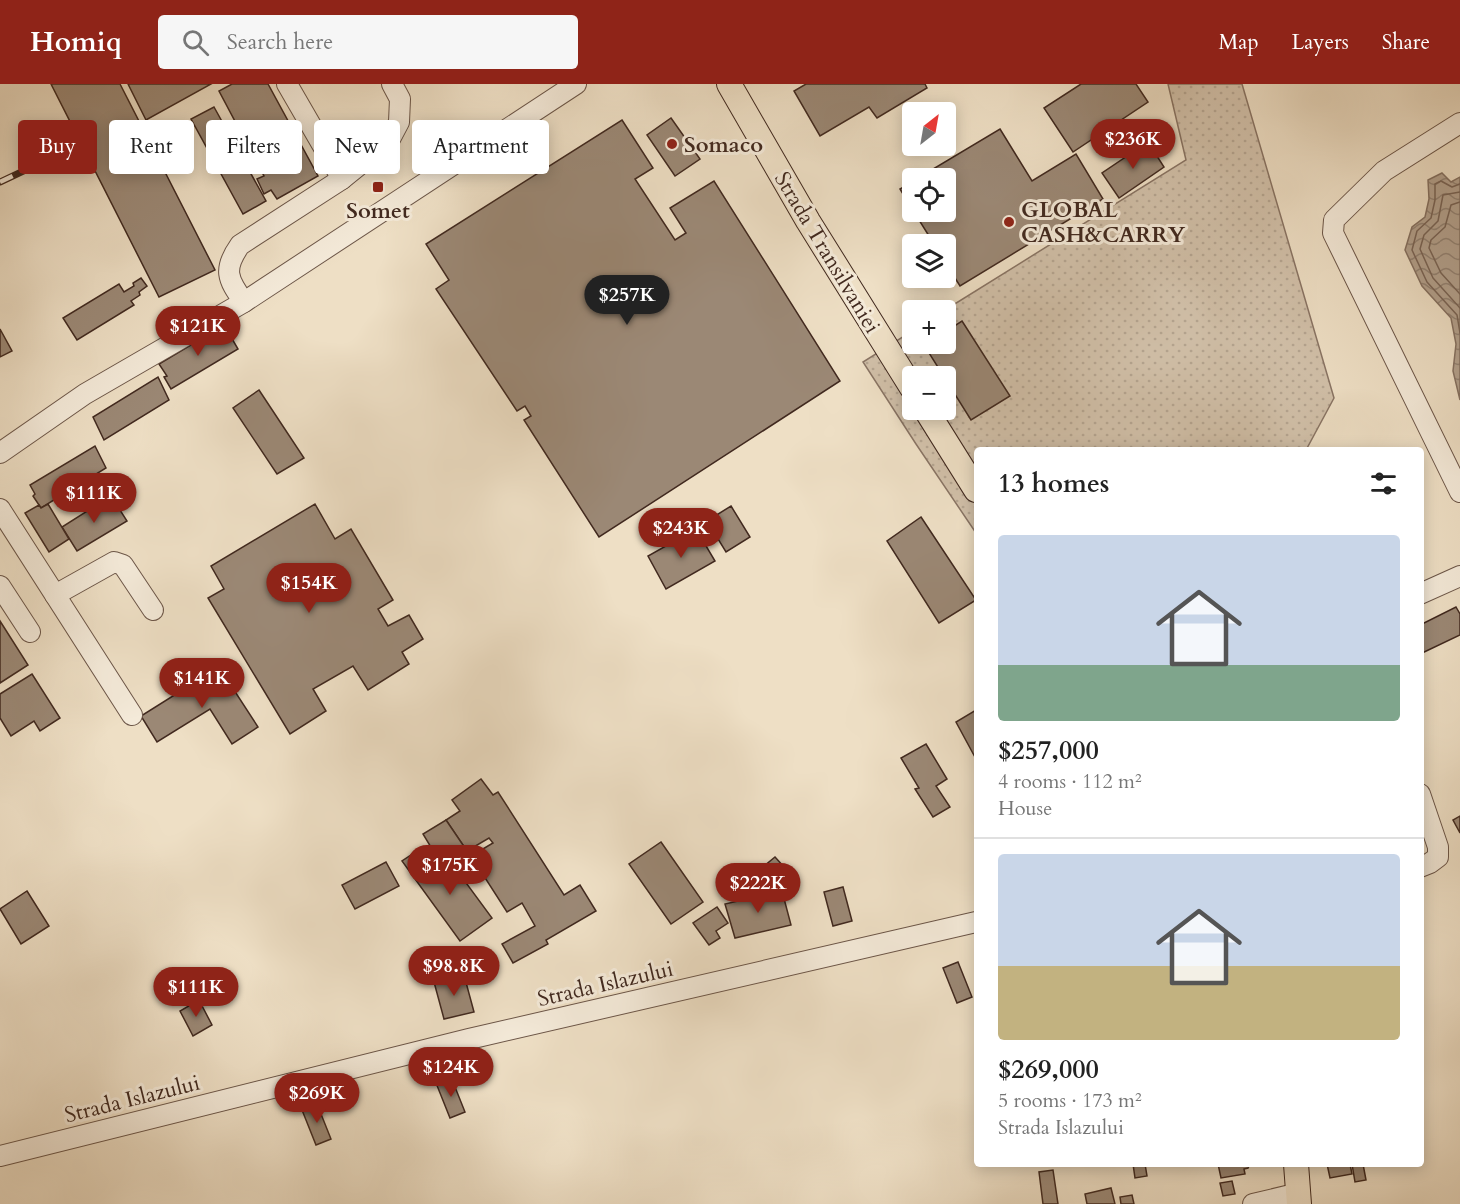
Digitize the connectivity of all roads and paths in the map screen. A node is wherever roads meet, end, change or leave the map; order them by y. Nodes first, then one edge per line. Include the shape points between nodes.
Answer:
1 (287, 84) edge
2 (392, 84) edge
3 (576, 84) edge
4 (729, 84) edge
5 (1460, 123) edge
6 (342, 179) junction
7 (244, 302) junction
8 (902, 372) edge
9 (932, 420) edge
10 (0, 453) edge
11 (974, 487) edge
12 (1460, 492) edge
13 (0, 508) edge
14 (1460, 576) edge
15 (0, 586) edge
16 (1424, 592) edge
17 (55, 595) junction
18 (153, 610) dead end
19 (30, 632) dead end
20 (132, 715) dead end
21 (1424, 806) edge
22 (1424, 865) edge
23 (974, 922) edge
24 (0, 1156) edge
25 (1296, 1167) edge
26 (1299, 1199) edge
27 (1253, 1204) edge

1 - 6 street
2 - 6 street via 400,99 399,122 389,141
3 - 7 street
4 - 8 main road, Strada Transilvaniei
5 - 12 street via 1384,171 1334,220 1333,233
6 - 7 street via 240,244 228,268 230,283
7 - 10 street via 85,394
9 - 11 main road
13 - 17 street
14 - 16 street
15 - 19 street
17 - 18 street via 114,562 123,565
17 - 20 street
21 - 22 street via 1438,847 1438,857
23 - 24 street, Strada Islazului via 469,1039
25 - 26 main road
26 - 27 street

